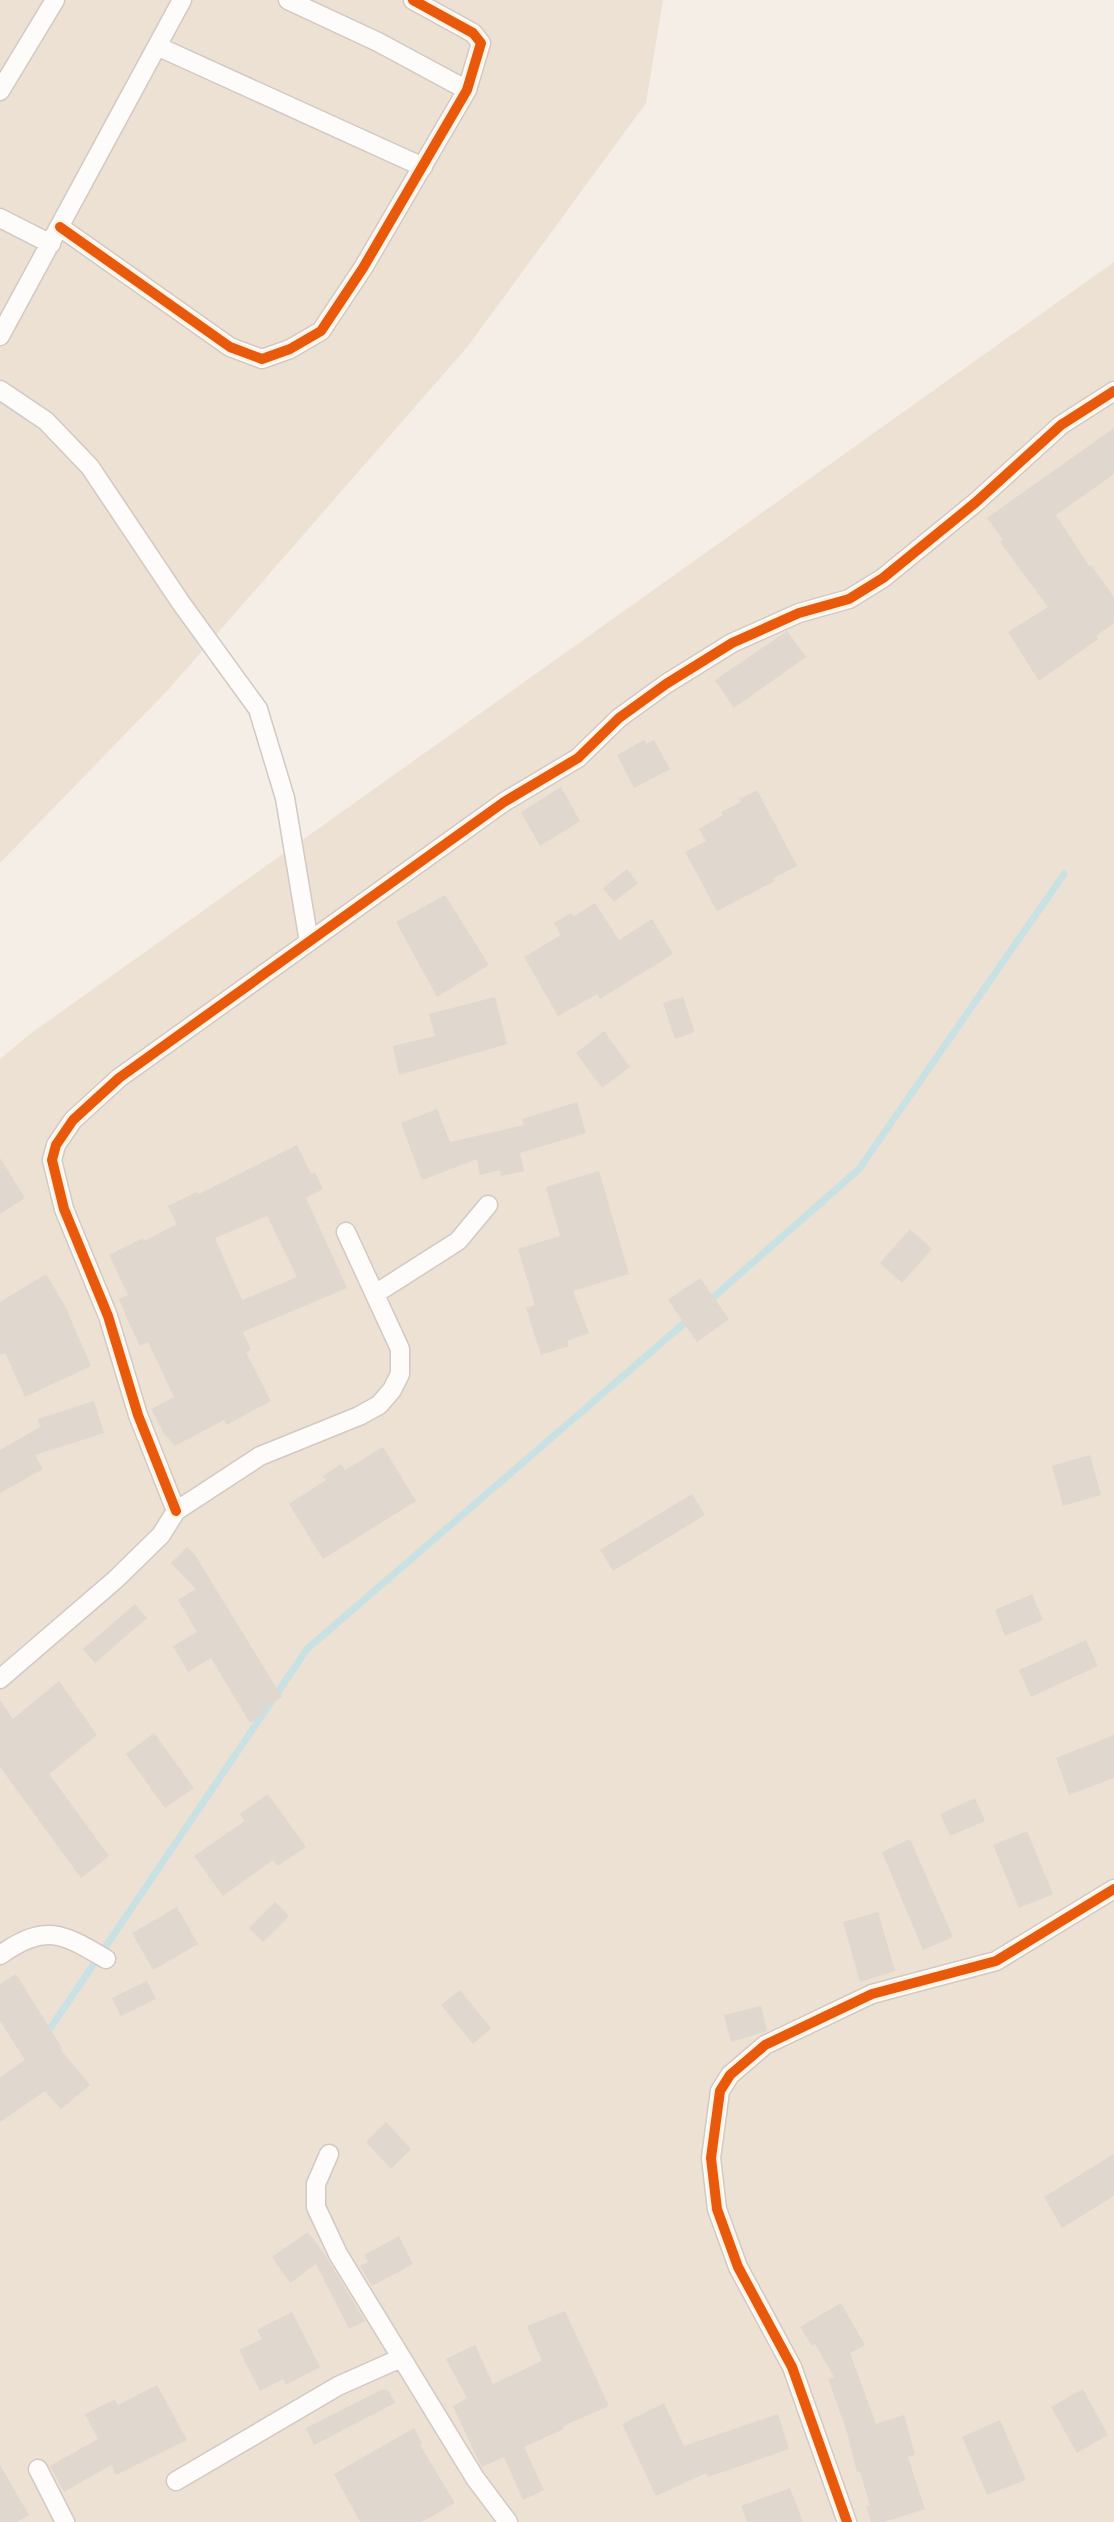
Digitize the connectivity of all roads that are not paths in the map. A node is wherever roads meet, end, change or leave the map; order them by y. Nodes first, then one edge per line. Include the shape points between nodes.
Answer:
1 (55, 0) edge
2 (182, 0) edge
3 (288, 0) edge
4 (413, 0) edge
5 (159, 47) junction
6 (467, 90) junction
7 (0, 91) edge
8 (423, 167) junction
9 (0, 218) edge
10 (60, 227) junction
11 (51, 244) junction
12 (0, 336) edge
13 (0, 390) edge
14 (1114, 391) edge
15 (309, 942) junction
16 (488, 1205) dead end
17 (346, 1232) dead end
18 (375, 1294) junction
19 (176, 1511) junction
20 (0, 1679) edge
21 (1114, 1889) edge
22 (0, 1955) edge
23 (106, 1959) dead end
24 (329, 2154) dead end
25 (401, 2358) junction
26 (38, 2469) dead end
27 (176, 2481) dead end
28 (65, 2522) edge
29 (508, 2522) edge
30 (847, 2522) edge

1 - 7 street
2 - 5 street
3 - 6 street
4 - 6 street via 473,33 481,43
5 - 8 street
5 - 10 street
6 - 8 street
8 - 10 street via 321,331 262,359 230,347
9 - 11 street
10 - 11 street
11 - 12 street
13 - 15 street via 46,421 90,467 258,709 285,798
14 - 15 street via 1061,425 883,578 849,599 799,613 732,643 666,684 619,718 578,758 504,802
15 - 19 street via 119,1078 73,1120 52,1160 64,1209 108,1316 138,1415
16 - 18 street via 458,1241
17 - 18 street
18 - 19 street via 400,1349 400,1374 379,1405 260,1456
19 - 20 street via 161,1535 115,1580
21 - 30 street via 996,1961 872,1994 765,2045 730,2075 720,2091 711,2158 717,2209 738,2267 792,2367
22 - 23 street via 47,1933 69,1937
24 - 25 street via 316,2184 316,2207
25 - 27 street via 338,2386
25 - 29 street
26 - 28 street

